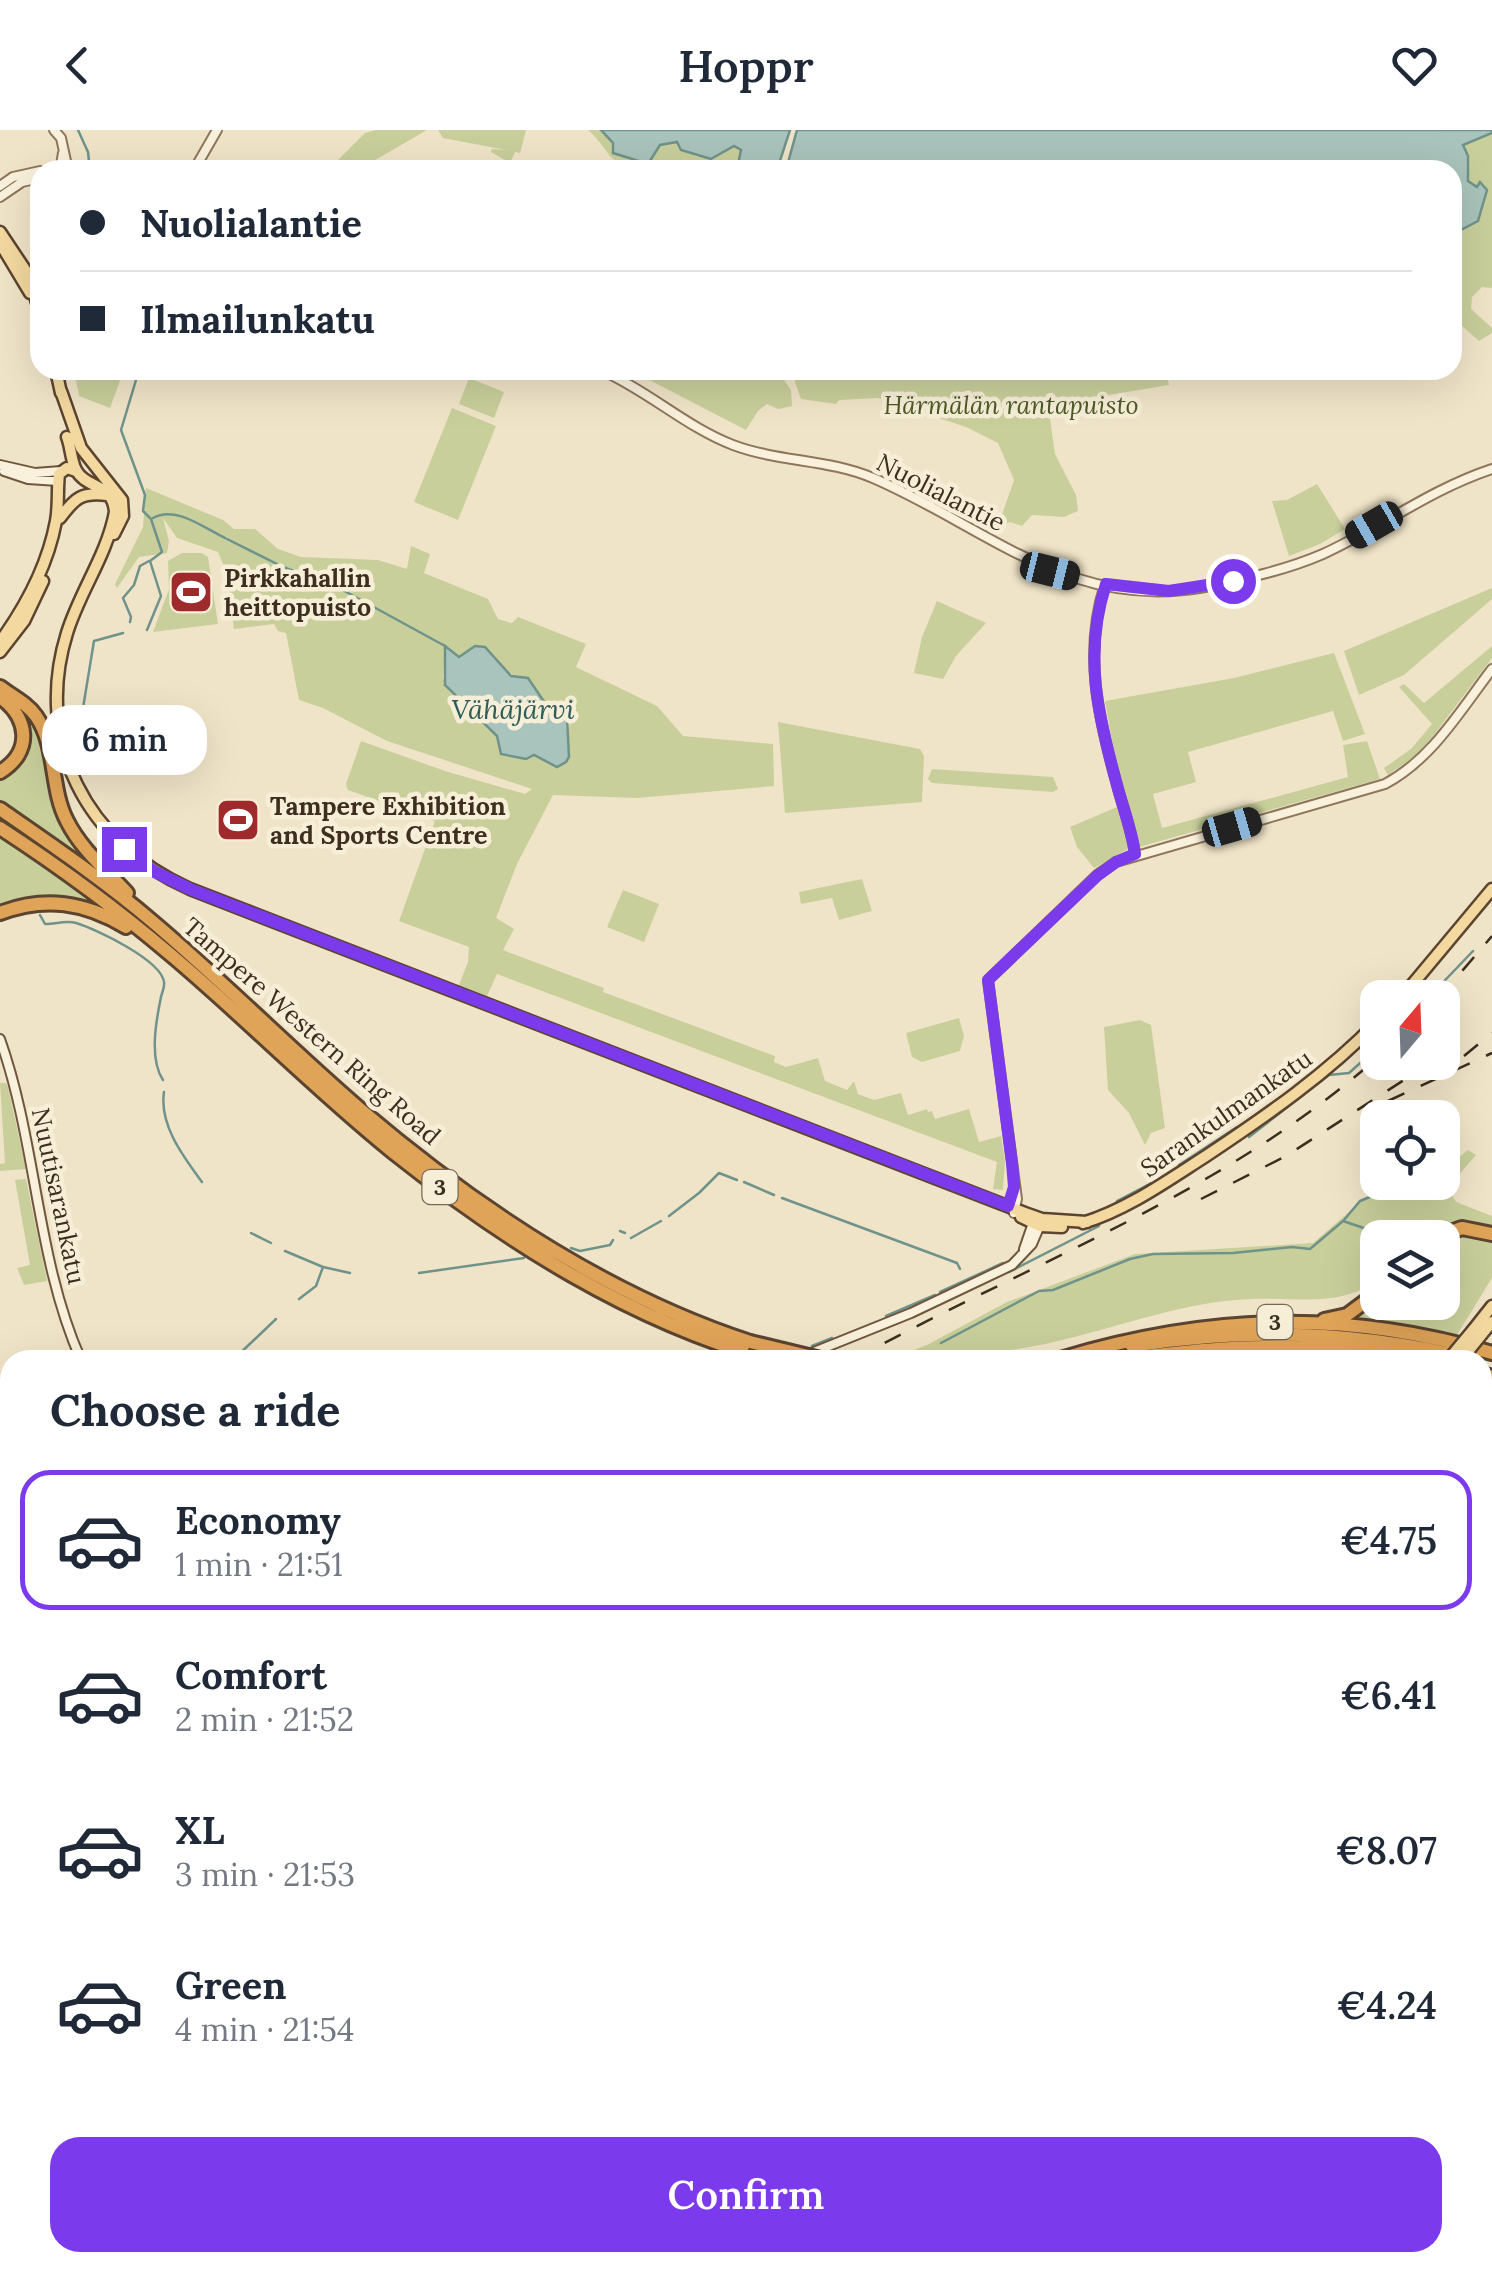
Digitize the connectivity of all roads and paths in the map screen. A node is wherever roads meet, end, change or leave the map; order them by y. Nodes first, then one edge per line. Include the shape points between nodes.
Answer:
1 (54, 130) edge
2 (217, 130) edge
3 (64, 149) junction
4 (62, 160) edge
5 (66, 160) edge
6 (200, 160) edge
7 (30, 176) edge
8 (30, 179) edge
9 (0, 186) edge
10 (0, 197) edge
11 (1, 234) edge
12 (30, 280) edge
13 (58, 380) edge
14 (622, 380) edge
15 (60, 391) junction
16 (0, 468) edge
17 (1492, 469) edge
18 (68, 479) junction
19 (108, 494) junction
20 (60, 518) junction
21 (104, 546) junction
22 (1106, 584) junction
23 (5, 641) edge
24 (0, 652) edge
25 (0, 661) edge
26 (1492, 669) edge
27 (0, 676) edge
28 (3, 692) edge
29 (0, 772) edge
30 (0, 810) edge
31 (0, 828) edge
32 (1135, 854) junction
33 (1492, 889) edge
34 (0, 913) edge
35 (152, 921) junction
36 (175, 958) junction
37 (1416, 980) edge
38 (0, 1039) edge
39 (1360, 1040) edge
40 (1011, 1209) junction
41 (1038, 1221) junction
42 (1460, 1229) edge
43 (1492, 1234) edge
44 (1360, 1305) edge
45 (1492, 1306) edge
46 (1300, 1322) junction
47 (1492, 1322) edge
48 (1477, 1332) junction
49 (748, 1347) junction
50 (78, 1350) edge
51 (753, 1350) edge
52 (766, 1350) edge
53 (818, 1350) edge
54 (1089, 1350) edge
55 (1114, 1350) edge
56 (1185, 1350) edge
57 (1359, 1350) edge
58 (1428, 1350) edge
59 (1458, 1350) edge
60 (1467, 1350) edge
61 (1483, 1350) edge

1 - 3 street
2 - 6 street
3 - 4 street
3 - 5 street
7 - 9 street
8 - 10 street
11 - 12 main road
13 - 15 main road
14 - 22 street, Nuolialantie via 728,443 862,474 1044,568
15 - 18 main road
15 - 21 main road via 81,448 123,503 120,525
16 - 18 street
17 - 22 street, Nuolialantie via 1441,488 1300,564 1190,589
18 - 19 main road
18 - 20 main road
18 - 23 main road via 47,554
19 - 20 main road via 78,496
19 - 21 main road via 116,512
20 - 23 main road via 42,584
21 - 40 main road, Sarankulmankatu via 64,643 60,731 83,796 139,862 190,889
22 - 32 street via 1093,665
23 - 24 main road
23 - 25 main road
26 - 32 street via 1425,756 1385,784
27 - 28 main road
28 - 29 highway via 24,733 19,756
28 - 35 highway via 40,722 56,795 73,832
30 - 35 highway, Tampere Western Ring Road / 3
31 - 36 highway, Tampere Western Ring Road / 3
32 - 40 street via 1097,876 988,980 1014,1187
33 - 37 main road
34 - 36 highway via 40,903 80,906
35 - 49 highway, Tampere Western Ring Road / 3 via 449,1180 592,1272
36 - 49 highway, Tampere Western Ring Road / 3 via 393,1152 493,1224 611,1296 697,1336
38 - 50 street, Nuutisarankatu via 53,1273
39 - 41 main road, Sarankulmankatu via 1254,1124 1154,1190 1101,1218
40 - 41 main road, Sarankulmankatu
41 - 53 street via 1012,1265
42 - 43 highway
44 - 46 highway via 1346,1315
45 - 48 main road
46 - 54 highway, 3 via 1180,1329
46 - 61 highway, 3
47 - 48 main road
48 - 59 main road, bridge
48 - 60 main road, bridge
49 - 51 highway, Tampere Western Ring Road / 3
49 - 52 highway, Tampere Western Ring Road / 3, bridge
55 - 58 highway via 1266,1333
56 - 57 highway

